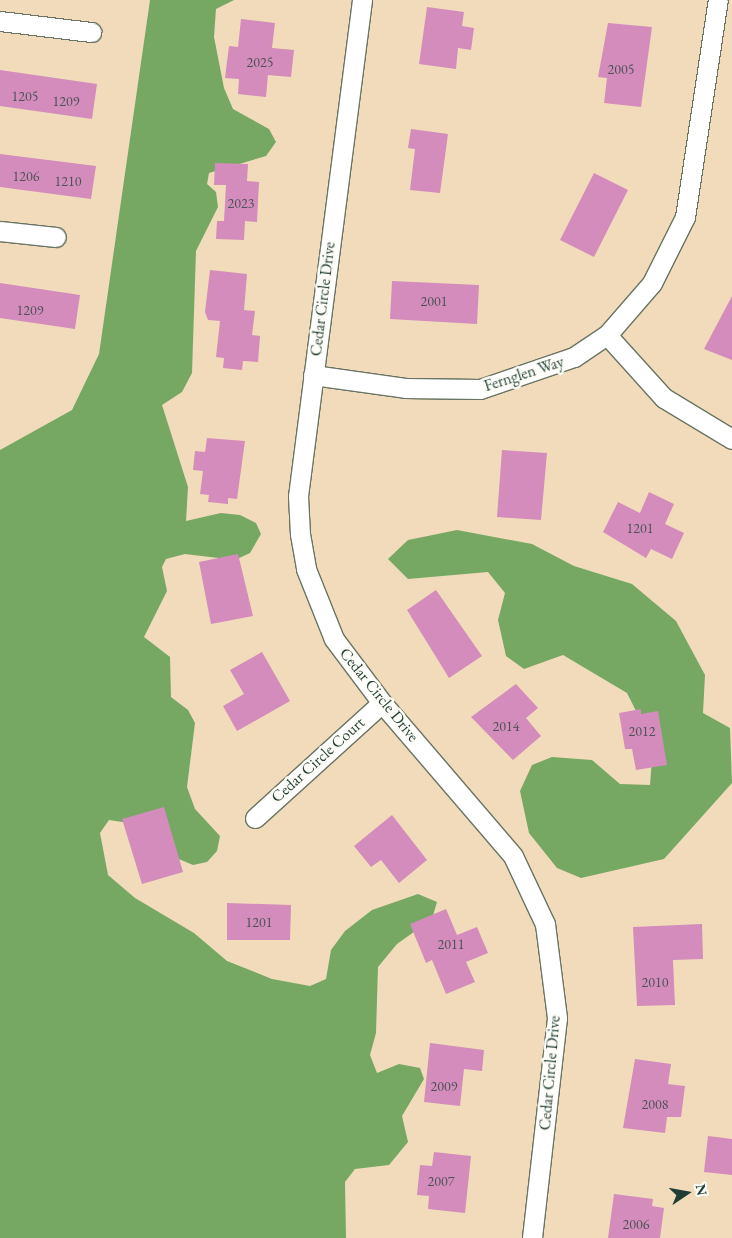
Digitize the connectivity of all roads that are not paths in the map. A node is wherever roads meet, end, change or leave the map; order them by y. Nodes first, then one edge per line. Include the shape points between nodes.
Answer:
1 (362, 0) edge
2 (718, 0) edge
3 (0, 21) edge
4 (91, 32) dead end
5 (0, 231) edge
6 (56, 237) dead end
7 (607, 335) junction
8 (313, 375) junction
9 (732, 439) edge
10 (382, 703) junction
11 (254, 818) dead end
12 (532, 1238) edge

1 - 8 street, Cedar Circle Drive
2 - 7 street, Fernglen Way via 685,217 652,283
3 - 4 street
5 - 6 street
7 - 8 street, Fernglen Way via 574,357 480,389 405,388
7 - 9 street via 664,398
8 - 10 street, Cedar Circle Drive via 298,496 306,569 334,639
10 - 11 street, Cedar Circle Court
10 - 12 street, Cedar Circle Drive via 514,856 545,924 556,1018

